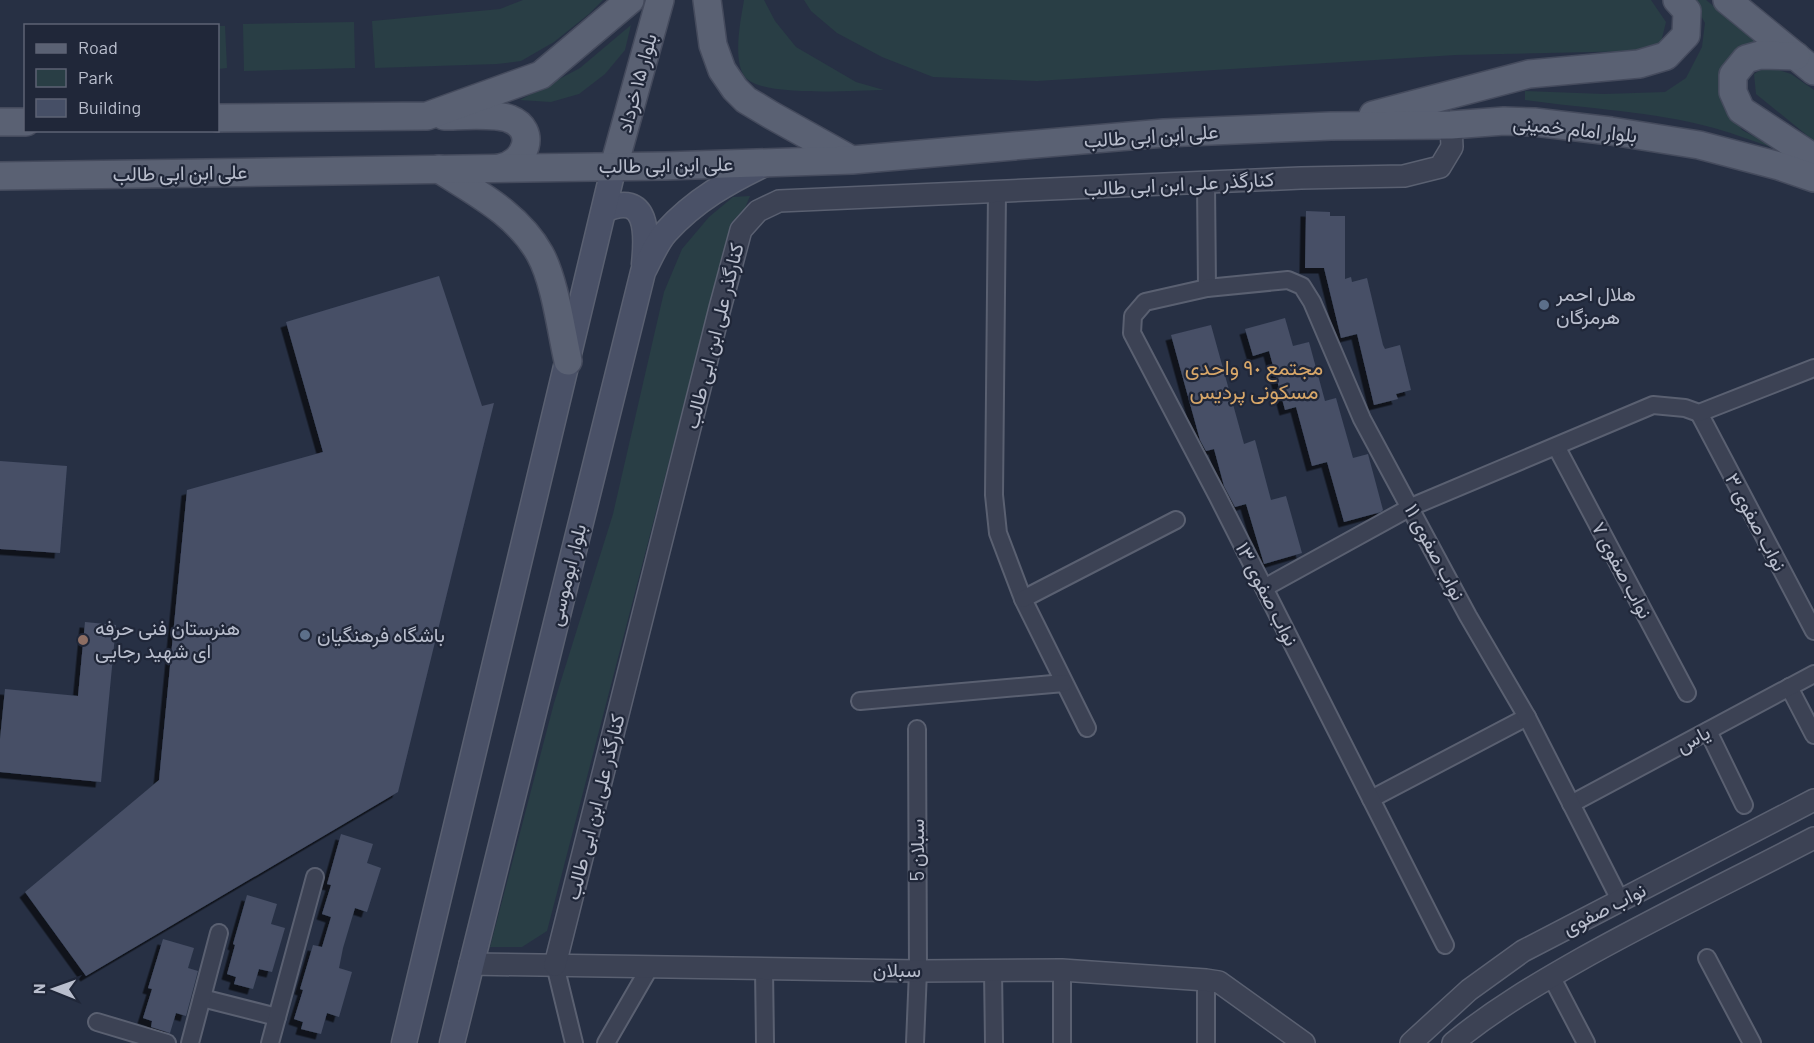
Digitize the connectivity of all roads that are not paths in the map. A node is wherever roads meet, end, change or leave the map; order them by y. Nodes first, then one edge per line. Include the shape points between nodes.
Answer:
1 (630, 0) edge
2 (660, 0) edge
3 (707, 0) edge
4 (1677, 0) edge
5 (1727, 0) edge
6 (1805, 64) edge
7 (427, 116) junction
8 (219, 118) edge
9 (0, 122) edge
10 (24, 122) edge
11 (1450, 125) junction
12 (1331, 126) junction
13 (1814, 158) edge
14 (852, 160) junction
15 (768, 163) junction
16 (614, 166) junction
17 (499, 168) junction
18 (439, 169) junction
19 (0, 176) edge
20 (1814, 178) edge
21 (1206, 184) junction
22 (998, 192) junction
23 (604, 210) junction
24 (643, 272) junction
25 (1207, 288) junction
26 (568, 361) junction
27 (1814, 368) edge
28 (1699, 413) junction
29 (1557, 447) junction
30 (1411, 507) junction
31 (1176, 520) dead end
32 (1264, 588) junction
33 (1023, 599) junction
34 (1814, 631) edge
35 (1814, 674) edge
36 (1064, 683) junction
37 (1789, 687) junction
38 (1688, 693) dead end
39 (860, 701) dead end
40 (1527, 717) junction
41 (1087, 728) dead end
42 (917, 729) dead end
43 (1708, 731) junction
44 (1814, 735) edge
45 (1371, 799) junction
46 (1814, 800) edge
47 (1571, 804) junction
48 (1744, 805) dead end
49 (1814, 838) edge
50 (315, 877) dead end
51 (1620, 900) junction
52 (1635, 929) junction
53 (219, 933) dead end
54 (1445, 945) dead end
55 (1707, 958) dead end
56 (470, 964) junction
57 (555, 965) junction
58 (650, 967) junction
59 (764, 969) junction
60 (993, 970) junction
61 (1062, 970) junction
62 (918, 971) junction
63 (1551, 976) junction
64 (1206, 980) junction
65 (202, 998) junction
66 (277, 1017) junction
67 (98, 1022) dead end
68 (167, 1043) edge
69 (190, 1043) edge
70 (270, 1043) edge
71 (404, 1043) edge
72 (452, 1043) edge
73 (574, 1043) edge
74 (606, 1043) edge
75 (765, 1043) edge
76 (915, 1043) edge
77 (994, 1043) edge
78 (1062, 1043) edge
79 (1206, 1043) edge
80 (1304, 1043) edge
81 (1411, 1043) edge
82 (1453, 1043) edge
83 (1586, 1043) edge
84 (1752, 1043) edge

1 - 7 main road via 541,75
2 - 16 main road, بلوار ۱۵ خرداد
3 - 14 main road via 712,45 735,89 771,116
4 - 12 main road via 1687,11 1686,35 1666,56 1639,64 1529,74
5 - 6 main road
6 - 13 main road via 1760,55 1746,59 1733,75 1734,92 1741,110
7 - 8 main road
7 - 17 main road via 501,117 517,123 525,139 522,156
9 - 10 main road
11 - 12 main road, بلوار امام خمینی
11 - 20 main road, بلوار امام خمینی via 1534,122 1611,131 1699,145
11 - 21 street, کنارگذر علی ابن ابی طالب via 1452,147 1440,167 1404,176
12 - 14 main road, علی ابن ابی طالب via 1164,133
14 - 15 main road, علی ابن ابی طالب
15 - 16 main road, علی ابن ابی طالب
15 - 24 main road, بلوار ابوموسی via 728,181 695,205 664,233
16 - 17 main road, علی ابن ابی طالب
16 - 23 main road
17 - 18 main road, علی ابن ابی طالب
18 - 19 main road, علی ابن ابی طالب
18 - 26 main road via 499,208 541,255
21 - 22 street, کنارگذر علی ابن ابی طالب
21 - 25 street
22 - 33 street via 994,495 998,533
22 - 57 street, کنارگذر علی ابن ابی طالب via 779,201 758,211 741,230
23 - 24 main road via 617,204 633,207 644,221
23 - 26 main road
24 - 56 main road, بلوار ابوموسی
25 - 30 street, نواب صفوی ۱۱ via 1288,280 1302,286 1362,419
25 - 32 street, نواب صفوی ۱۳ via 1145,302 1133,316 1132,333
26 - 71 main road
27 - 28 street
28 - 29 street via 1653,405
28 - 34 street, نواب صفوی ۳
29 - 30 street
29 - 38 street, نواب صفوی ۷
30 - 32 street
30 - 40 street, نواب صفوی ۱۱
31 - 33 street
32 - 45 street, نواب صفوی ۱۳
33 - 36 street
35 - 37 street, یاس
36 - 39 street
36 - 41 street
37 - 43 street, یاس
37 - 44 street
40 - 45 street
40 - 47 street, نواب صفوی ۱۱
42 - 62 street, سبلان 5
43 - 47 street, یاس
43 - 48 street
45 - 54 street, نواب صفوی ۱۳
46 - 51 street, نواب صفوی
47 - 51 street, نواب صفوی ۱۱
49 - 52 street, نواب صفوی
50 - 66 street
51 - 52 street
51 - 81 street, نواب صفوی via 1523,951 1469,990
52 - 63 street, نواب صفوی
53 - 65 street
55 - 84 street
56 - 57 street, سبلان
56 - 72 main road, بلوار ابوموسی
57 - 58 street, سبلان
57 - 73 street
58 - 59 street, سبلان
58 - 74 street
59 - 62 street, سبلان
59 - 75 street
60 - 61 street, سبلان
60 - 62 street, سبلان
60 - 77 street
61 - 64 street, سبلان
61 - 78 street
62 - 76 street, سبلان 5
63 - 82 street, نواب صفوی via 1519,994
63 - 83 street
64 - 79 street
64 - 80 street, سبلان via 1220,982
65 - 66 street
65 - 69 street
66 - 70 street
67 - 68 street

